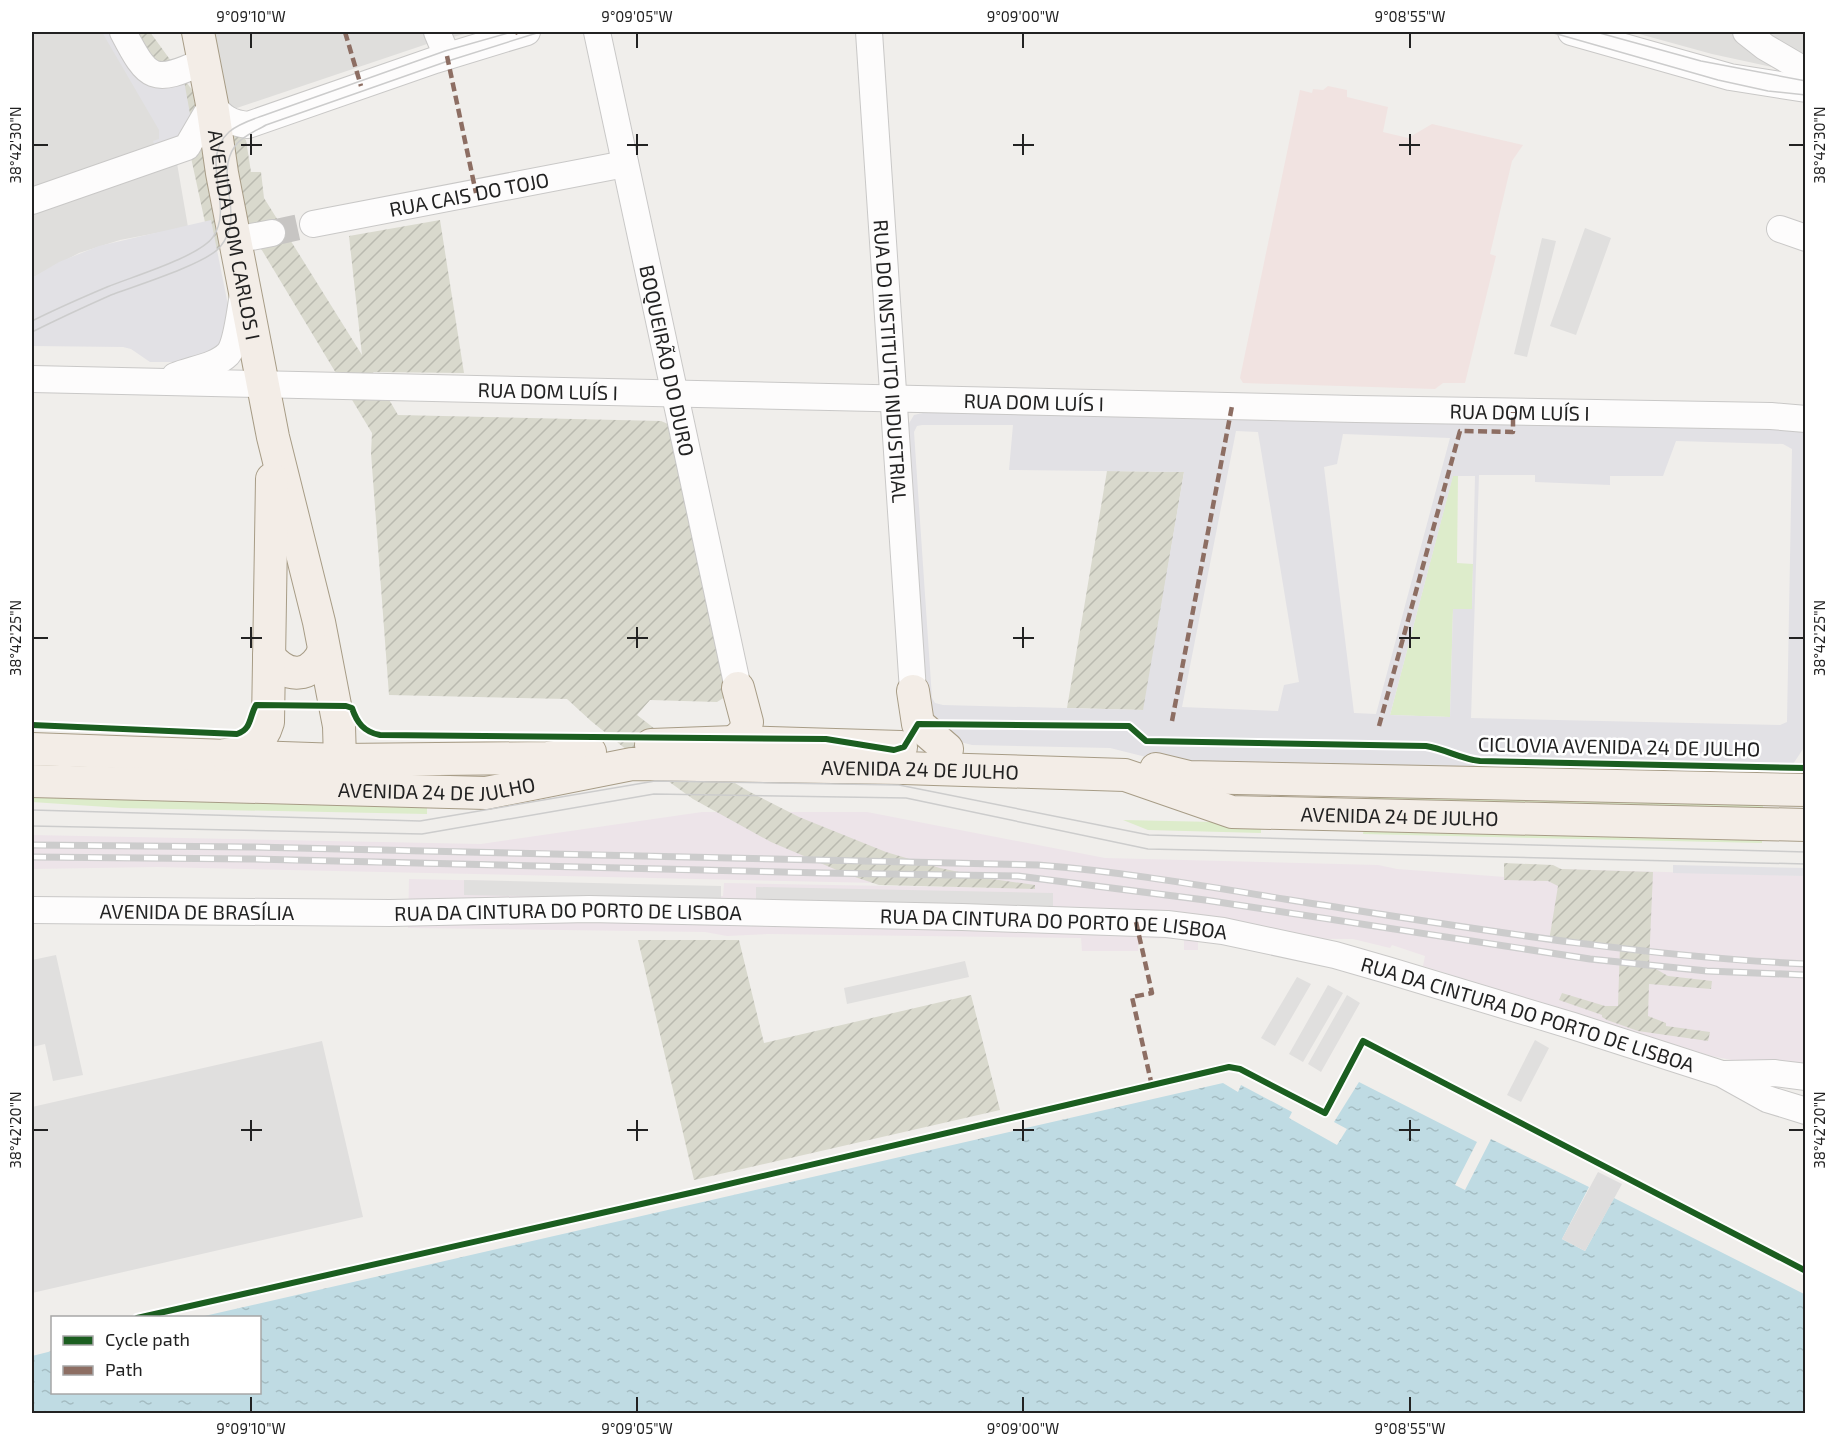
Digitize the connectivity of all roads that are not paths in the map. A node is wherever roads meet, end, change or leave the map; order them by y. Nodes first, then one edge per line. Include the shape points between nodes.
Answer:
1 (123, 32) edge
2 (437, 32) edge
3 (527, 32) edge
4 (597, 32) edge
5 (869, 32) edge
6 (1571, 32) edge
7 (1746, 32) edge
8 (201, 46) edge
9 (447, 56) junction
10 (1803, 83) edge
11 (212, 104) junction
12 (625, 164) junction
13 (32, 201) edge
14 (313, 224) tunnel mouth
15 (1780, 229) dead end
16 (272, 232) tunnel mouth
17 (1806, 238) edge
18 (235, 240) junction
19 (244, 291) junction
20 (32, 379) edge
21 (161, 382) junction
22 (262, 385) junction
23 (674, 394) junction
24 (894, 399) junction
25 (1806, 420) edge
26 (273, 437) junction
27 (324, 651) junction
28 (269, 656) junction
29 (738, 688) joint
30 (913, 691) joint
31 (734, 742) junction
32 (32, 749) edge
33 (947, 749) junction
34 (201, 756) junction
35 (340, 760) junction
36 (32, 781) edge
37 (303, 788) junction
38 (1806, 789) edge
39 (1806, 825) edge
40 (32, 910) edge
41 (364, 913) joint
42 (1722, 1074) junction
43 (1806, 1077) edge
44 (1806, 1111) edge

1 - 8 street via 140,64 155,75 175,74
2 - 9 street
3 - 9 street
4 - 12 street, BOQUEIRÃO DO DURO
5 - 24 street, RUA DO INSTITUTO INDUSTRIAL
6 - 10 street via 1730,77
7 - 10 street
8 - 11 main road, AVENIDA DOM CARLOS I
9 - 11 street via 248,125 220,116
11 - 13 street via 187,147
11 - 18 main road, AVENIDA DOM CARLOS I
12 - 14 street, RUA CAIS DO TOJO
12 - 23 street, BOQUEIRÃO DO DURO
15 - 17 street
16 - 18 street
18 - 19 main road, AVENIDA DOM CARLOS I
19 - 21 street via 232,347 226,355
19 - 22 main road, AVENIDA DOM CARLOS I
20 - 21 street, RUA DOM LUÍS I
21 - 22 street, RUA DOM LUÍS I
22 - 23 street, RUA DOM LUÍS I
22 - 26 main road, AVENIDA DOM CARLOS I
23 - 24 street, RUA DOM LUÍS I
23 - 29 street, BOQUEIRÃO DO DURO
24 - 25 street, RUA DOM LUÍS I via 1771,416
24 - 30 street, RUA DO INSTITUTO INDUSTRIAL
26 - 27 main road, AVENIDA DOM CARLOS I
26 - 28 main road, AVENIDA DOM CARLOS I
27 - 28 main road via 314,667 297,673 278,667
27 - 35 main road, AVENIDA DOM CARLOS I via 341,735
28 - 34 main road, AVENIDA DOM CARLOS I via 269,715 262,737 249,750 237,754
29 - 31 main road via 747,722 745,732
30 - 33 main road via 918,724
31 - 33 main road, AVENIDA 24 DE JULHO
31 - 35 main road, AVENIDA 24 DE JULHO via 630,746 548,758
32 - 34 main road, AVENIDA 24 DE JULHO
33 - 38 main road, AVENIDA 24 DE JULHO via 1111,759 1189,777
34 - 35 main road, AVENIDA 24 DE JULHO
35 - 37 main road via 335,772 326,779
36 - 37 main road, AVENIDA 24 DE JULHO
37 - 39 main road, AVENIDA 24 DE JULHO via 486,793 632,764 903,768 1125,775 1232,812
40 - 41 street, AVENIDA DE BRASÍLIA
41 - 42 street, RUA DA CINTURA DO PORTO DE LISBOA via 589,909 1167,924 1222,931 1335,955
42 - 43 street, RUA DA CINTURA DO PORTO DE LISBOA
42 - 44 street, RUA DA CINTURA DO PORTO DE LISBOA via 1767,1099

